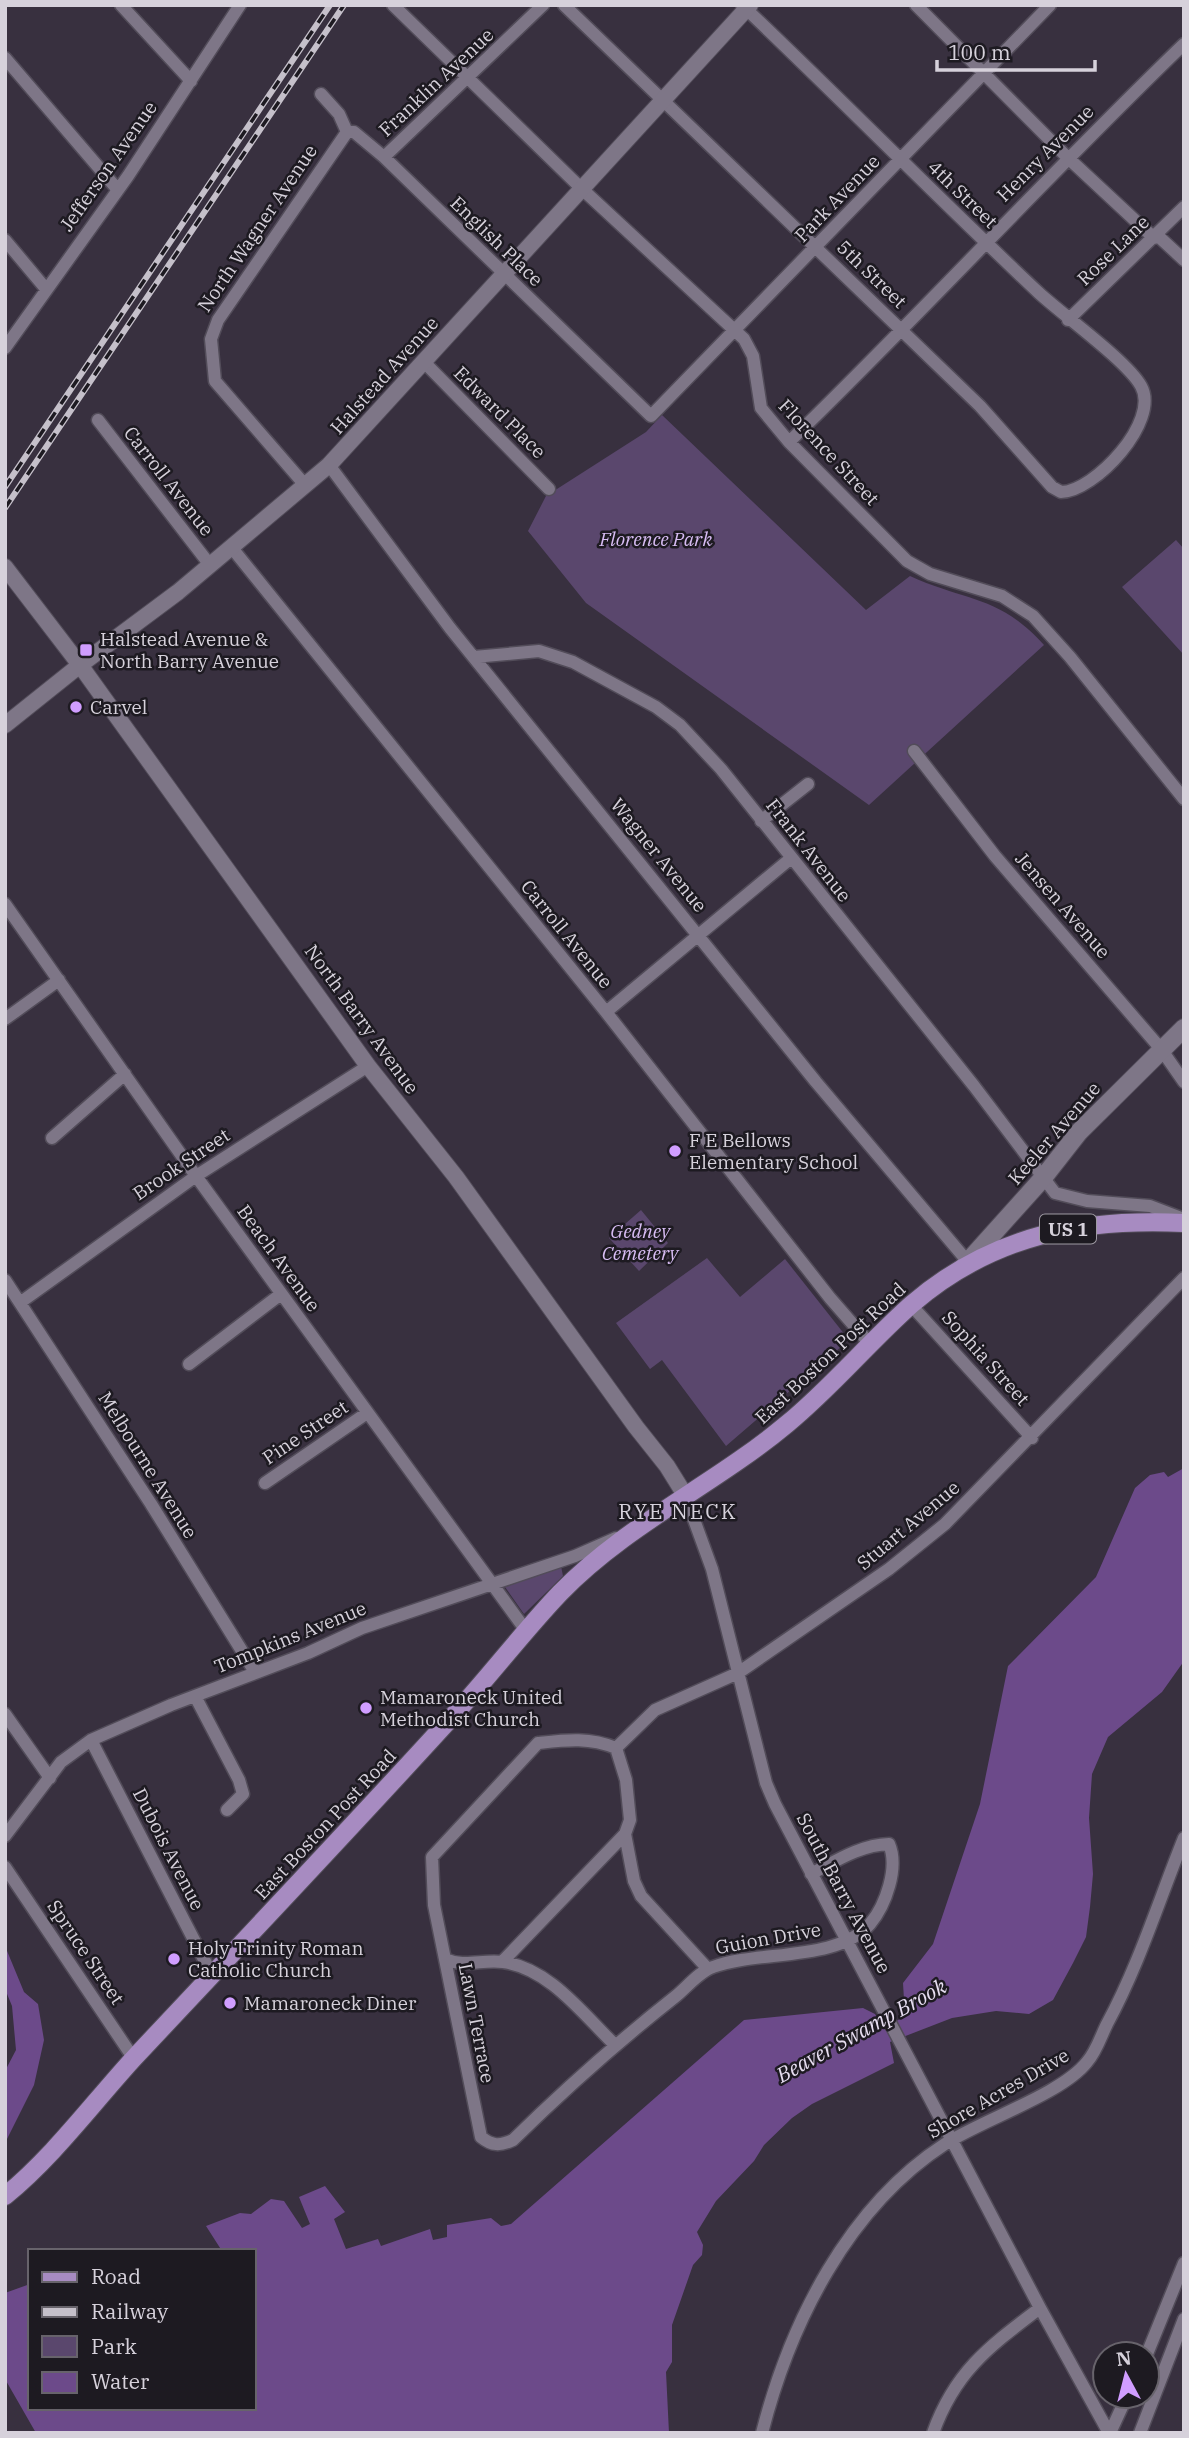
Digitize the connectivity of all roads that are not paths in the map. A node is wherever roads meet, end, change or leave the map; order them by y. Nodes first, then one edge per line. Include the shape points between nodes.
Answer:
1 (121, 5) edge
2 (240, 5) edge
3 (393, 5) edge
4 (543, 5) edge
5 (564, 5) edge
6 (916, 5) edge
7 (1050, 5) edge
8 (746, 7) edge
9 (1184, 44) edge
10 (5, 58) edge
11 (983, 74) junction
12 (468, 78) junction
13 (191, 81) junction
14 (321, 94) dead end
15 (663, 100) junction
16 (346, 132) junction
17 (384, 157) junction
18 (1067, 157) junction
19 (900, 160) junction
20 (118, 190) junction
21 (582, 190) junction
22 (1184, 207) edge
23 (1155, 236) junction
24 (5, 240) edge
25 (985, 242) junction
26 (817, 247) junction
27 (1184, 260) edge
28 (504, 275) junction
29 (46, 289) junction
30 (1068, 320) junction
31 (734, 329) junction
32 (902, 330) junction
33 (5, 348) edge
34 (424, 362) junction
35 (1145, 414) joint
36 (651, 416) joint
37 (98, 420) dead end
38 (789, 442) junction
39 (329, 465) junction
40 (305, 485) junction
41 (549, 489) dead end
42 (232, 548) junction
43 (210, 565) junction
44 (5, 567) edge
45 (474, 657) junction
46 (80, 665) junction
47 (5, 725) edge
48 (914, 751) dead end
49 (808, 784) dead end
50 (1184, 799) edge
51 (761, 821) junction
52 (790, 859) junction
53 (5, 904) edge
54 (699, 936) junction
55 (59, 980) junction
56 (606, 1012) junction
57 (5, 1019) edge
58 (1184, 1028) edge
59 (1161, 1049) junction
60 (368, 1066) junction
61 (125, 1074) junction
62 (1184, 1082) edge
63 (52, 1138) dead end
64 (196, 1176) junction
65 (1043, 1178) junction
66 (1184, 1222) edge
67 (964, 1266) junction
68 (1184, 1278) edge
69 (5, 1280) edge
70 (281, 1294) junction
71 (21, 1302) junction
72 (911, 1305) junction
73 (872, 1345) junction
74 (190, 1364) dead end
75 (367, 1413) junction
76 (1032, 1438) junction
77 (265, 1483) dead end
78 (685, 1495) junction
79 (629, 1533) junction
80 (493, 1582) junction
81 (527, 1632) junction
82 (255, 1672) junction
83 (738, 1673) junction
84 (195, 1696) junction
85 (5, 1714) edge
86 (91, 1740) junction
87 (616, 1748) junction
88 (50, 1778) junction
89 (227, 1811) dead end
90 (625, 1834) junction
91 (5, 1836) edge
92 (1184, 1838) edge
93 (5, 1867) edge
94 (811, 1874) junction
95 (846, 1939) junction
96 (445, 1959) junction
97 (502, 1962) junction
98 (708, 1969) junction
99 (212, 1976) junction
100 (614, 2044) junction
101 (134, 2059) junction
102 (953, 2139) junction
103 (5, 2196) edge
104 (1184, 2263) edge
105 (1040, 2308) junction
106 (1184, 2319) edge
107 (1153, 2340) edge
108 (1121, 2410) edge
109 (762, 2433) edge
110 (933, 2433) edge
111 (1110, 2433) edge
112 (1140, 2433) edge

1 - 13 street
2 - 13 street, Jefferson Avenue
3 - 12 street, Florence Street
4 - 12 street, Franklin Avenue
5 - 15 street, 5th Street
6 - 11 street
7 - 11 street, Park Avenue
8 - 15 street, Halstead Avenue
8 - 19 street, 4th Street
9 - 18 street, Henry Avenue
10 - 20 street
11 - 18 street
11 - 19 street, Park Avenue
12 - 17 street, Franklin Avenue
12 - 21 street, Florence Street
13 - 20 street, Jefferson Avenue
14 - 16 street, English Place via 339,114
15 - 21 street, Halstead Avenue
15 - 26 street, 5th Street
16 - 17 street, English Place via 354,132
16 - 40 street, North Wagner Avenue via 218,320 211,339 215,381
17 - 28 street, English Place
18 - 23 street
18 - 25 street, Henry Avenue
19 - 25 street, 4th Street
19 - 26 street, Park Avenue
20 - 29 street, Jefferson Avenue
21 - 28 street, Halstead Avenue
21 - 31 street, Florence Street
22 - 23 street, Rose Lane
23 - 27 street
23 - 30 street, Rose Lane
24 - 29 street
25 - 30 street, 4th Street
25 - 32 street, Henry Avenue
26 - 31 street, Park Avenue
26 - 32 street, 5th Street
28 - 34 street, Halstead Avenue
28 - 36 street, English Place
29 - 33 street, Jefferson Avenue
30 - 35 street, 4th Street via 1133,375 1142,387
31 - 36 street, Park Avenue
31 - 38 street, Florence Street via 753,355 761,408
32 - 35 street, 5th Street via 1061,492 1075,490 1100,471 1126,445
32 - 38 street, Henry Avenue
34 - 39 street, Halstead Avenue
34 - 41 street, Edward Place
37 - 43 street, Carroll Avenue
38 - 50 street, Florence Street via 907,561 930,574 1002,596 1033,616
39 - 40 street, Halstead Avenue
39 - 45 street, Wagner Avenue
40 - 42 street, Halstead Avenue
42 - 43 street, Halstead Avenue
42 - 56 street, Carroll Avenue
43 - 46 street, Halstead Avenue
44 - 46 street, North Barry Avenue
45 - 51 street, Frank Avenue via 539,652 573,662 620,685 680,725
45 - 54 street, Wagner Avenue
46 - 47 street, Halstead Avenue
46 - 60 street, North Barry Avenue
48 - 59 street, Jensen Avenue via 995,856
49 - 51 street
51 - 52 street, Frank Avenue
52 - 54 street
52 - 65 street, Frank Avenue
53 - 55 street, Beach Avenue
54 - 56 street
54 - 67 street, Wagner Avenue
55 - 57 street
55 - 61 street, Beach Avenue
56 - 73 street, Carroll Avenue
58 - 59 main road, Keeler Avenue
59 - 62 street, Jensen Avenue
59 - 65 main road, Keeler Avenue via 1079,1132
60 - 64 street, Brook Street
60 - 78 street, North Barry Avenue via 456,1177
61 - 63 street
61 - 64 street, Beach Avenue
64 - 70 street, Beach Avenue
64 - 71 street, Brook Street
65 - 66 street, Frank Avenue via 1055,1193 1087,1201 1150,1206
65 - 67 main road, Keeler Avenue
66 - 67 main road, East Boston Post Road / US 1 via 1085,1226 1038,1236
67 - 72 main road, East Boston Post Road / US 1
68 - 76 street, Stuart Avenue
69 - 71 street, Melbourne Avenue
70 - 74 street
70 - 75 street, Beach Avenue
71 - 82 street, Melbourne Avenue
72 - 73 main road, East Boston Post Road / US 1
72 - 76 street, Sophia Street
73 - 78 main road, East Boston Post Road / US 1 via 787,1425
75 - 77 street, Pine Street
75 - 80 street, Beach Avenue
76 - 83 street, Stuart Avenue via 945,1524 889,1569
78 - 79 main road, East Boston Post Road / US 1
78 - 83 street, South Barry Avenue via 712,1569
79 - 80 street, Tompkins Avenue
79 - 81 main road, East Boston Post Road / US 1 via 559,1594
80 - 81 street, Beach Avenue
80 - 82 street, Tompkins Avenue
81 - 99 main road, East Boston Post Road / US 1
82 - 84 street, Tompkins Avenue
83 - 87 street, Stuart Avenue via 655,1710
83 - 94 street, South Barry Avenue via 766,1783
84 - 86 street, Tompkins Avenue
84 - 89 street via 243,1794
85 - 88 street
86 - 88 street, Tompkins Avenue via 61,1762
86 - 99 street, Dubois Avenue
87 - 90 street, Guion Drive via 630,1820
87 - 96 street, Lawn Terrace via 597,1740 537,1743 432,1857
88 - 91 street, Tompkins Avenue
90 - 97 street
90 - 98 street, Guion Drive via 641,1896
92 - 102 street, Shore Acres Drive via 1120,2000 1087,2062 1065,2081
93 - 101 street, Spruce Street
94 - 95 street, South Barry Avenue
94 - 95 street, Guion Drive via 856,1850 889,1844 893,1870 884,1897 871,1923
95 - 98 street, Guion Drive via 835,1945
95 - 102 street, South Barry Avenue
96 - 97 street via 457,1965
96 - 100 street, Lawn Terrace via 481,2137 487,2142 513,2140
97 - 100 street via 529,1968 550,1982
98 - 100 street, Lawn Terrace
99 - 101 main road, East Boston Post Road / US 1
101 - 103 main road, East Boston Post Road / US 1
102 - 105 street, South Barry Avenue
102 - 109 street, Shore Acres Drive via 882,2193 845,2242 785,2354
104 - 107 street
105 - 110 street via 980,2354 958,2379
105 - 111 street, South Barry Avenue
106 - 112 street
108 - 111 street

